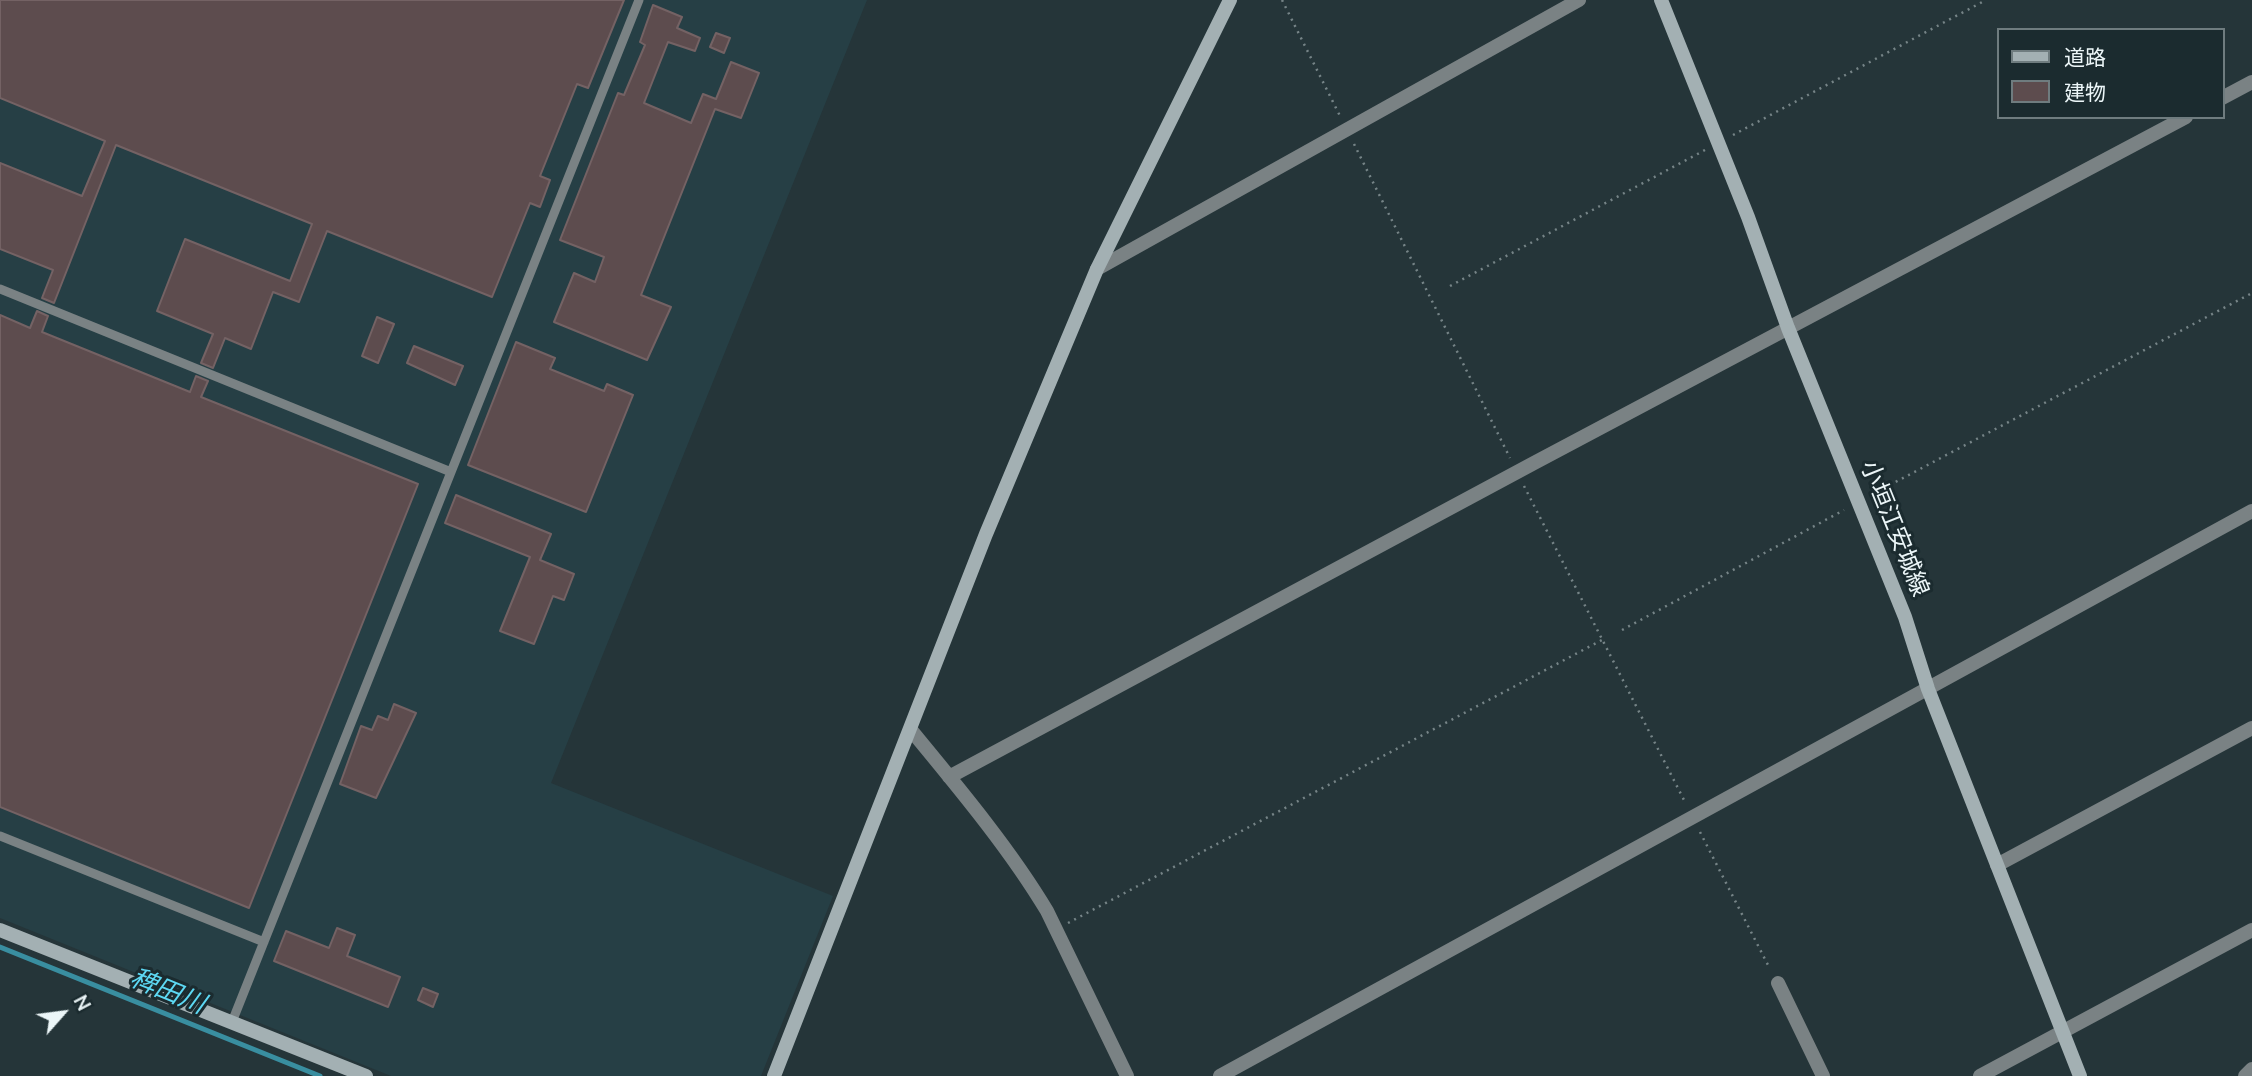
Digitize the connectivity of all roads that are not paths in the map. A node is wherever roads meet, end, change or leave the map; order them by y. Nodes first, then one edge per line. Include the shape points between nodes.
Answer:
1 (639, 0) edge
2 (1230, 0) edge
3 (1579, 0) edge
4 (1661, 0) edge
5 (2252, 82) edge
6 (2224, 97) edge
7 (2182, 119) edge
8 (1097, 269) junction
9 (0, 289) edge
10 (1788, 328) junction
11 (451, 472) junction
12 (2252, 511) edge
13 (1928, 689) junction
14 (2252, 728) edge
15 (911, 730) junction
16 (949, 777) junction
17 (0, 836) edge
18 (1997, 865) junction
19 (0, 930) edge
20 (2252, 930) edge
21 (264, 942) junction
22 (1778, 983) road end
23 (232, 1021) junction
24 (2062, 1032) junction
25 (2252, 1069) edge
26 (366, 1076) edge
27 (774, 1076) edge
28 (1127, 1076) edge
29 (1220, 1076) edge
30 (1824, 1076) edge
31 (1980, 1076) edge
32 (2080, 1076) edge
33 (2245, 1076) edge

1 - 11 lane
2 - 8 street
3 - 8 street
4 - 10 street, 小垣江安城線
5 - 6 street
7 - 10 street
8 - 15 street via 986,534
9 - 11 lane
10 - 13 street, 小垣江安城線 via 1905,617
10 - 16 street
11 - 21 lane
12 - 13 street
13 - 18 street, 小垣江安城線
13 - 29 street
14 - 18 street
15 - 16 street
15 - 27 street
16 - 28 street via 1035,891
17 - 21 lane
18 - 24 street, 小垣江安城線
19 - 23 street
20 - 24 street
21 - 23 lane
22 - 30 street
23 - 26 street
24 - 31 street
24 - 32 street, 小垣江安城線
25 - 33 street

